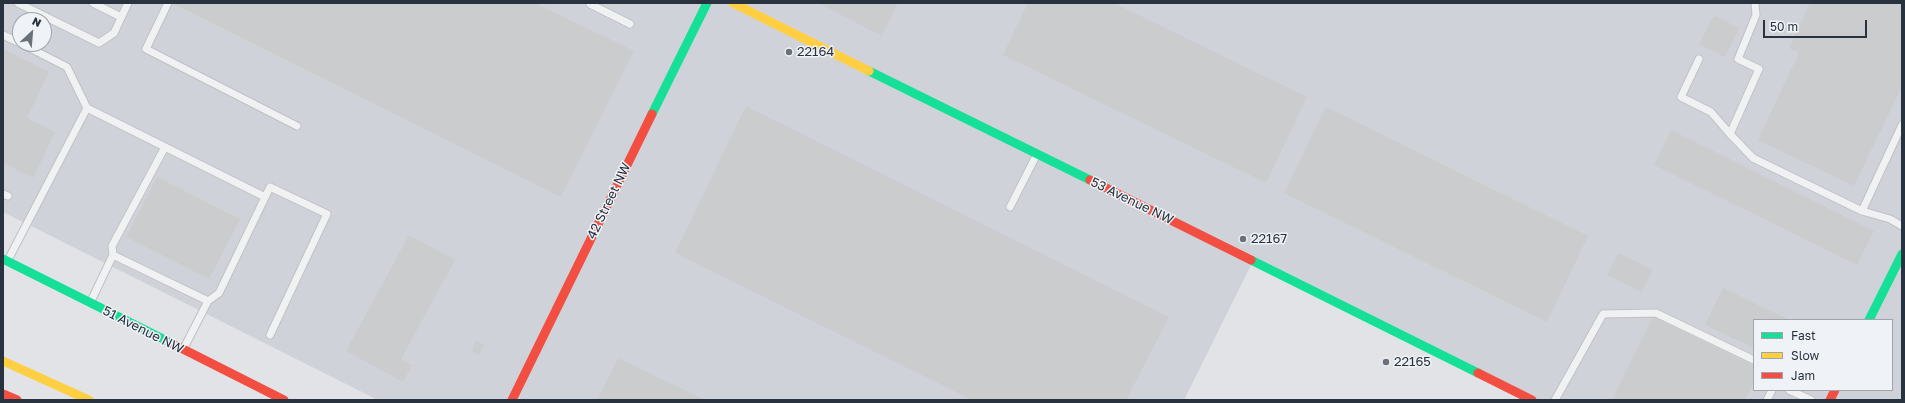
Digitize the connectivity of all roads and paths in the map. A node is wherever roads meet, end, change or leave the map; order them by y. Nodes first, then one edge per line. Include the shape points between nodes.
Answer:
1 (18, 3) edge
2 (93, 3) edge
3 (128, 3) edge
4 (168, 3) edge
5 (589, 3) edge
6 (707, 3) edge
7 (733, 3) edge
8 (1755, 3) edge
9 (121, 17) junction
10 (630, 24) dead end
11 (3, 35) edge
12 (12, 40) edge
13 (37, 52) edge
14 (1699, 59) dead end
15 (87, 108) junction
16 (1902, 125) edge
17 (297, 126) dead end
18 (1730, 134) junction
19 (165, 147) junction
20 (1037, 154) junction
21 (265, 197) junction
22 (1010, 207) dead end
23 (1862, 211) junction
24 (1902, 226) edge
25 (1902, 254) edge
26 (113, 255) junction
27 (5, 260) edge
28 (208, 301) junction
29 (90, 303) junction
30 (1870, 319) edge
31 (270, 334) dead end
32 (184, 350) junction
33 (1753, 360) edge
34 (3, 361) edge
35 (1772, 391) edge
36 (1791, 391) edge
37 (1834, 391) edge
38 (3, 394) edge
39 (17, 400) edge
40 (88, 400) edge
41 (284, 400) edge
42 (512, 400) edge
43 (1532, 400) edge
44 (1555, 400) edge
45 (1767, 400) edge
46 (1811, 400) edge
47 (1830, 400) edge

1 - 9 lane via 99,43 114,33
2 - 9 lane
3 - 9 lane
4 - 17 lane via 146,49
5 - 10 lane
6 - 42 main road, 42 Street NW
7 - 20 main road, 53 Avenue NW
8 - 18 lane via 1756,15 1738,59 1759,69
11 - 12 lane
13 - 15 lane via 68,67
14 - 18 lane via 1681,97 1711,112
15 - 19 lane
15 - 27 lane
16 - 23 lane
18 - 23 lane via 1753,158
19 - 21 lane
19 - 26 lane via 112,246
20 - 22 lane
20 - 43 main road, 53 Avenue NW
21 - 28 lane via 219,293
21 - 31 lane via 270,186 327,214
23 - 24 lane via 1890,219
25 - 30 main road
26 - 28 lane
26 - 29 lane
27 - 29 main road, 51 Avenue NW
28 - 32 lane
29 - 32 main road, 51 Avenue NW
32 - 41 main road, 51 Avenue NW
33 - 44 lane via 1656,313 1603,314
34 - 40 main road
35 - 45 lane
36 - 46 lane
37 - 47 main road
38 - 39 main road

